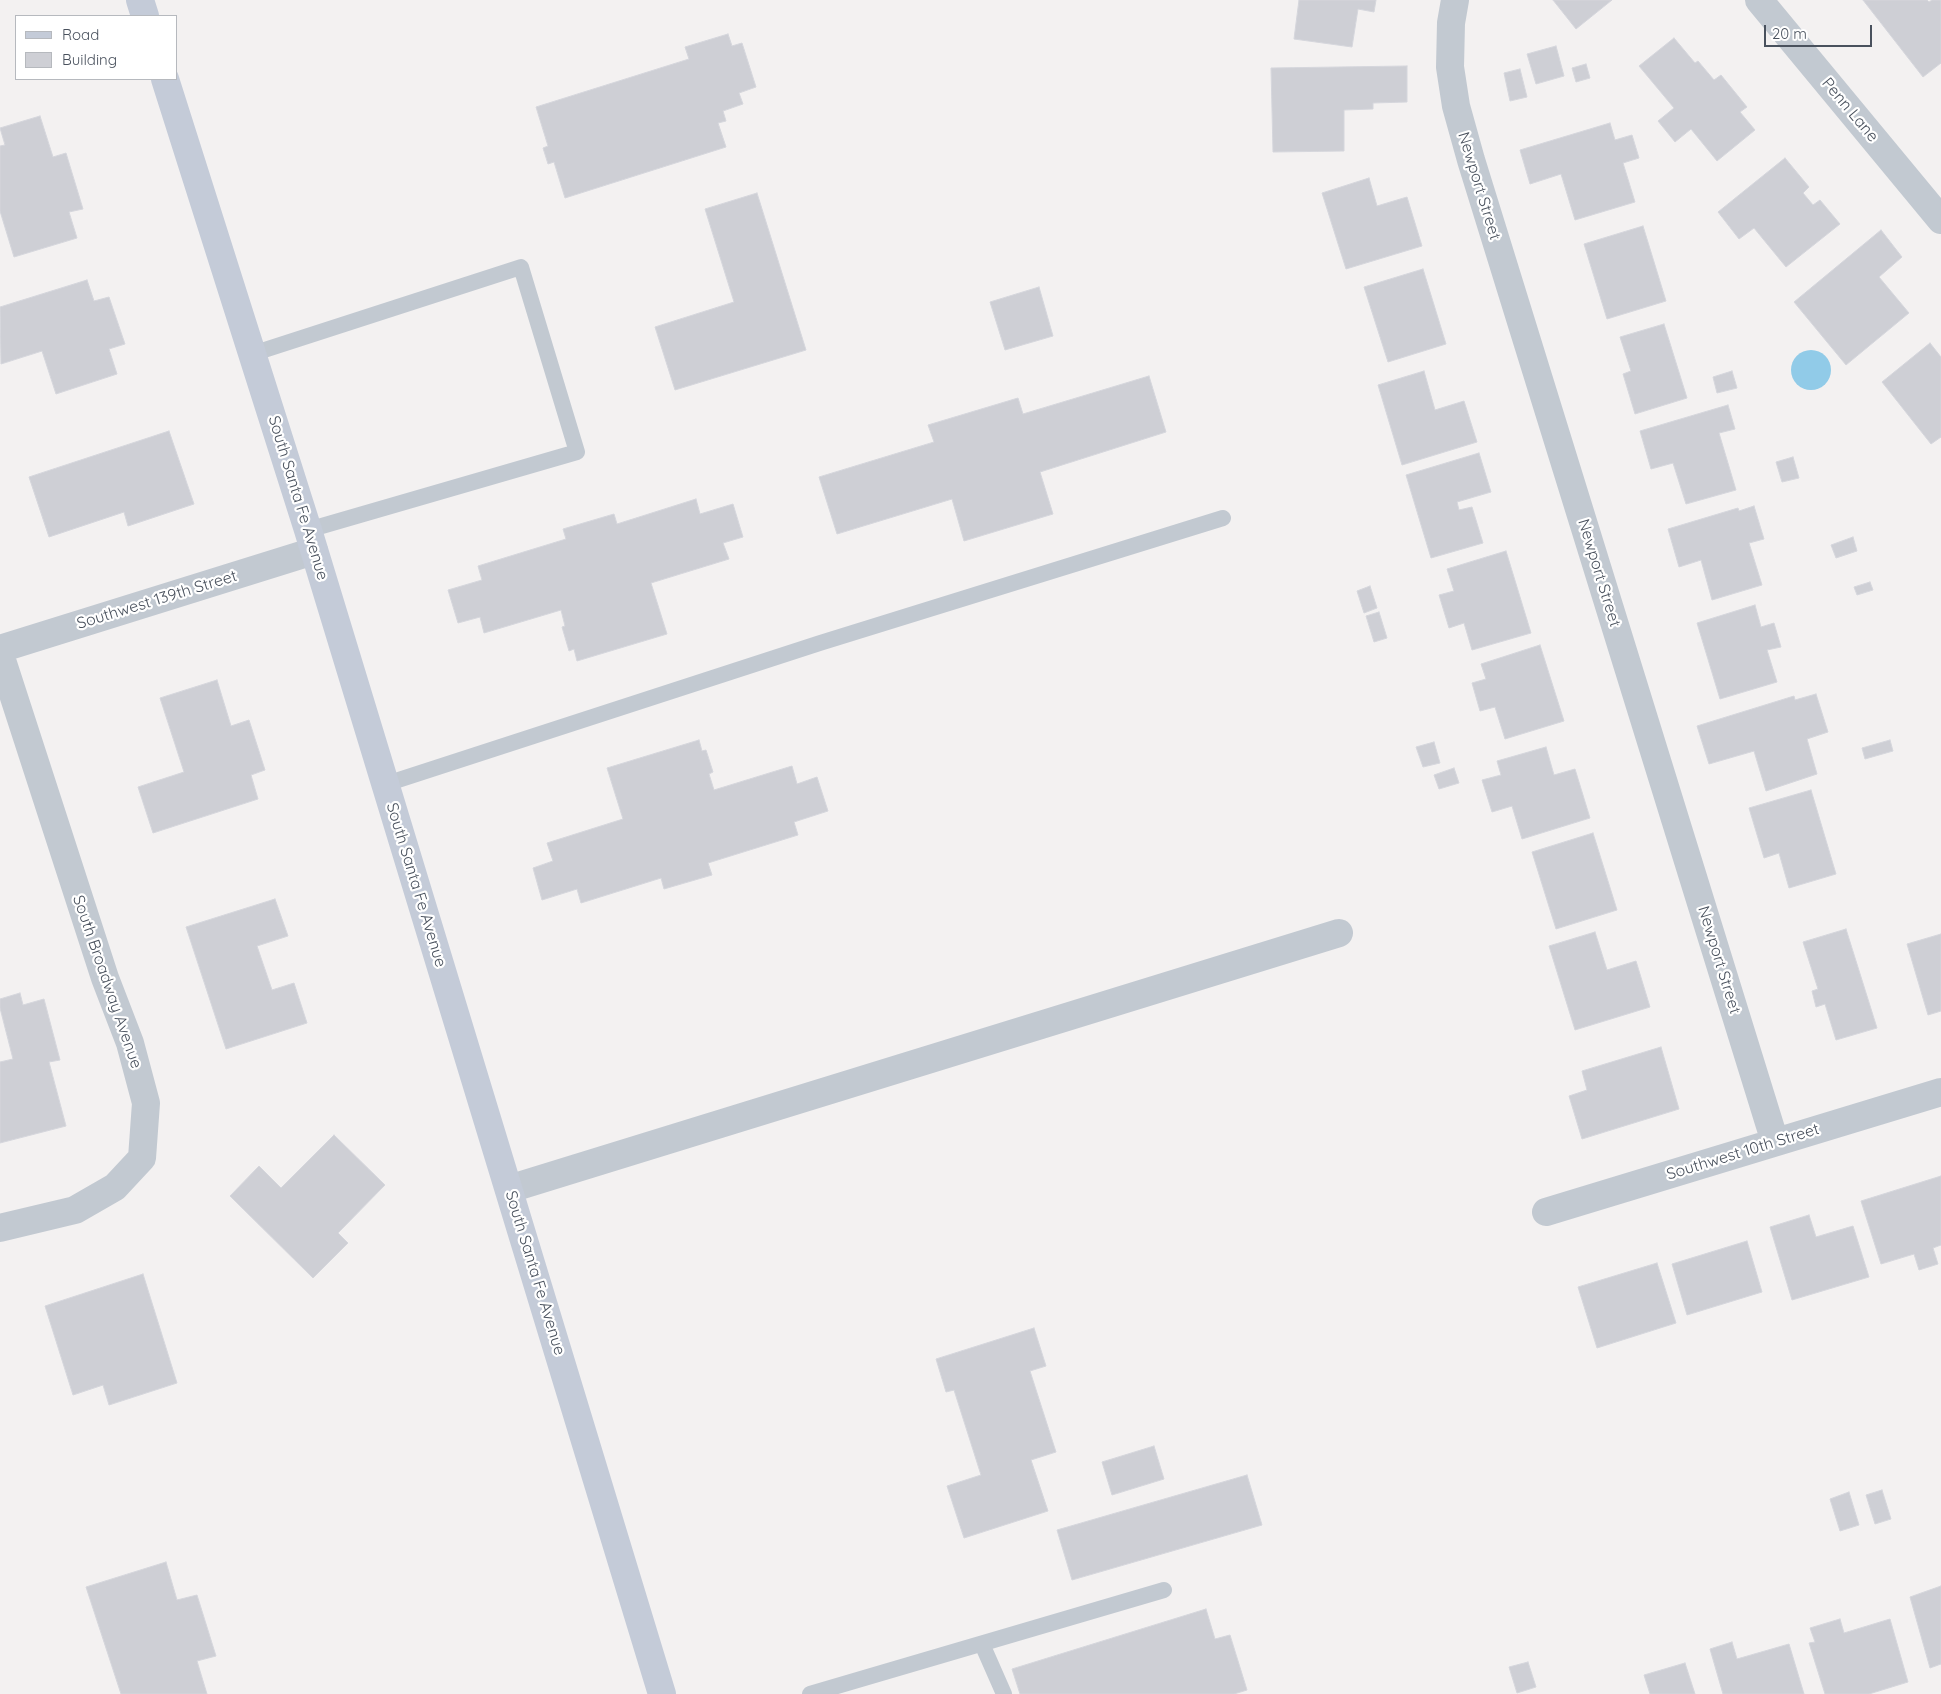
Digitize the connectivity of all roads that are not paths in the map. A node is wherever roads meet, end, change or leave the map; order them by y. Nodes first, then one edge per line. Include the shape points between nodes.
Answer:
1 (140, 0) edge
2 (1455, 0) edge
3 (1759, 0) edge
4 (145, 15) edge
5 (165, 80) edge
6 (1941, 220) edge
7 (252, 354) junction
8 (1222, 518) dead end
9 (311, 541) junction
10 (0, 650) edge
11 (0, 654) edge
12 (386, 784) junction
13 (1339, 933) dead end
14 (1941, 1092) edge
15 (1775, 1142) junction
16 (509, 1189) junction
17 (1546, 1212) dead end
18 (0, 1228) edge
19 (1164, 1590) dead end
20 (982, 1644) junction
21 (662, 1694) edge
22 (810, 1694) edge
23 (1004, 1694) edge

1 - 4 main road
2 - 15 street, Newport Street via 1450,23 1450,67 1456,106 1471,160
3 - 6 street, Penn Lane
5 - 7 main road, South Santa Fe Avenue
7 - 9 main road, South Santa Fe Avenue
7 - 9 lane via 521,267 577,452
8 - 12 lane via 829,640
9 - 10 street, Southwest 139th Street
9 - 12 main road, South Santa Fe Avenue
11 - 18 street, South Broadway Avenue via 105,978 130,1043 146,1103 142,1158 115,1187 75,1210
12 - 16 main road, South Santa Fe Avenue
13 - 16 street
14 - 15 street, Southwest 10th Street
15 - 17 street, Southwest 10th Street
16 - 21 main road, South Santa Fe Avenue
19 - 20 lane
20 - 22 lane
20 - 23 lane

